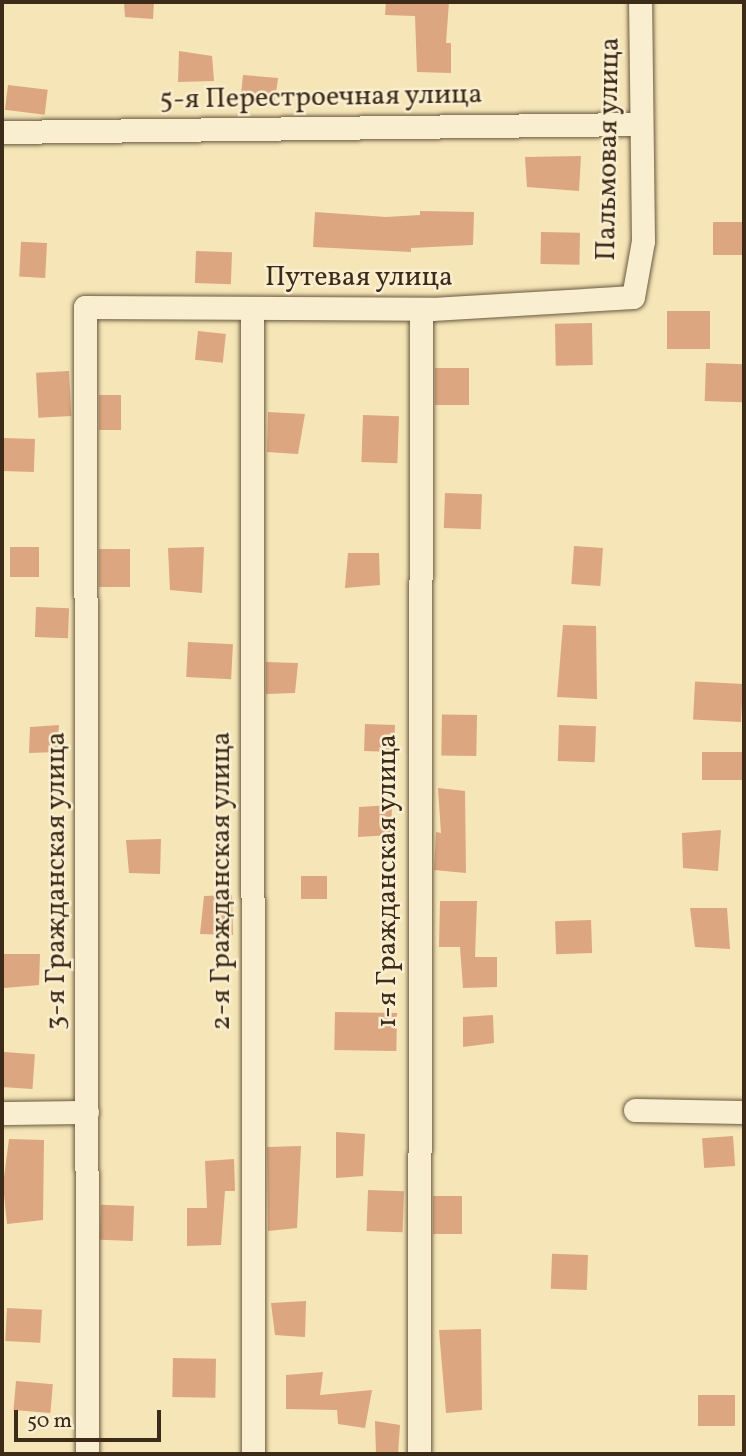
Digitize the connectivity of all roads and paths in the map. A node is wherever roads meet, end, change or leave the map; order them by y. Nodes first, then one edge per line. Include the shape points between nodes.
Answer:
1 (640, 2) edge
2 (641, 124) junction
3 (2, 132) edge
4 (633, 297) joint
5 (85, 307) joint
6 (252, 309) junction
7 (421, 309) junction
8 (635, 1110) dead end
9 (87, 1112) junction
10 (744, 1112) edge
11 (2, 1113) edge
12 (87, 1454) edge
13 (253, 1454) edge
14 (419, 1454) edge

1 - 2 street, Пальмовая улица
2 - 3 street, 5-я Перестроечная улица
2 - 4 street, Пальмовая улица via 643,241
4 - 7 street, Путевая улица
5 - 6 street, Путевая улица
5 - 9 street, 3-я Гражданская улица
6 - 7 street, Путевая улица
6 - 13 street, 2-я Гражданская улица
7 - 14 street, 1-я Гражданская улица
8 - 10 street
9 - 11 street
9 - 12 street, 3-я Гражданская улица

